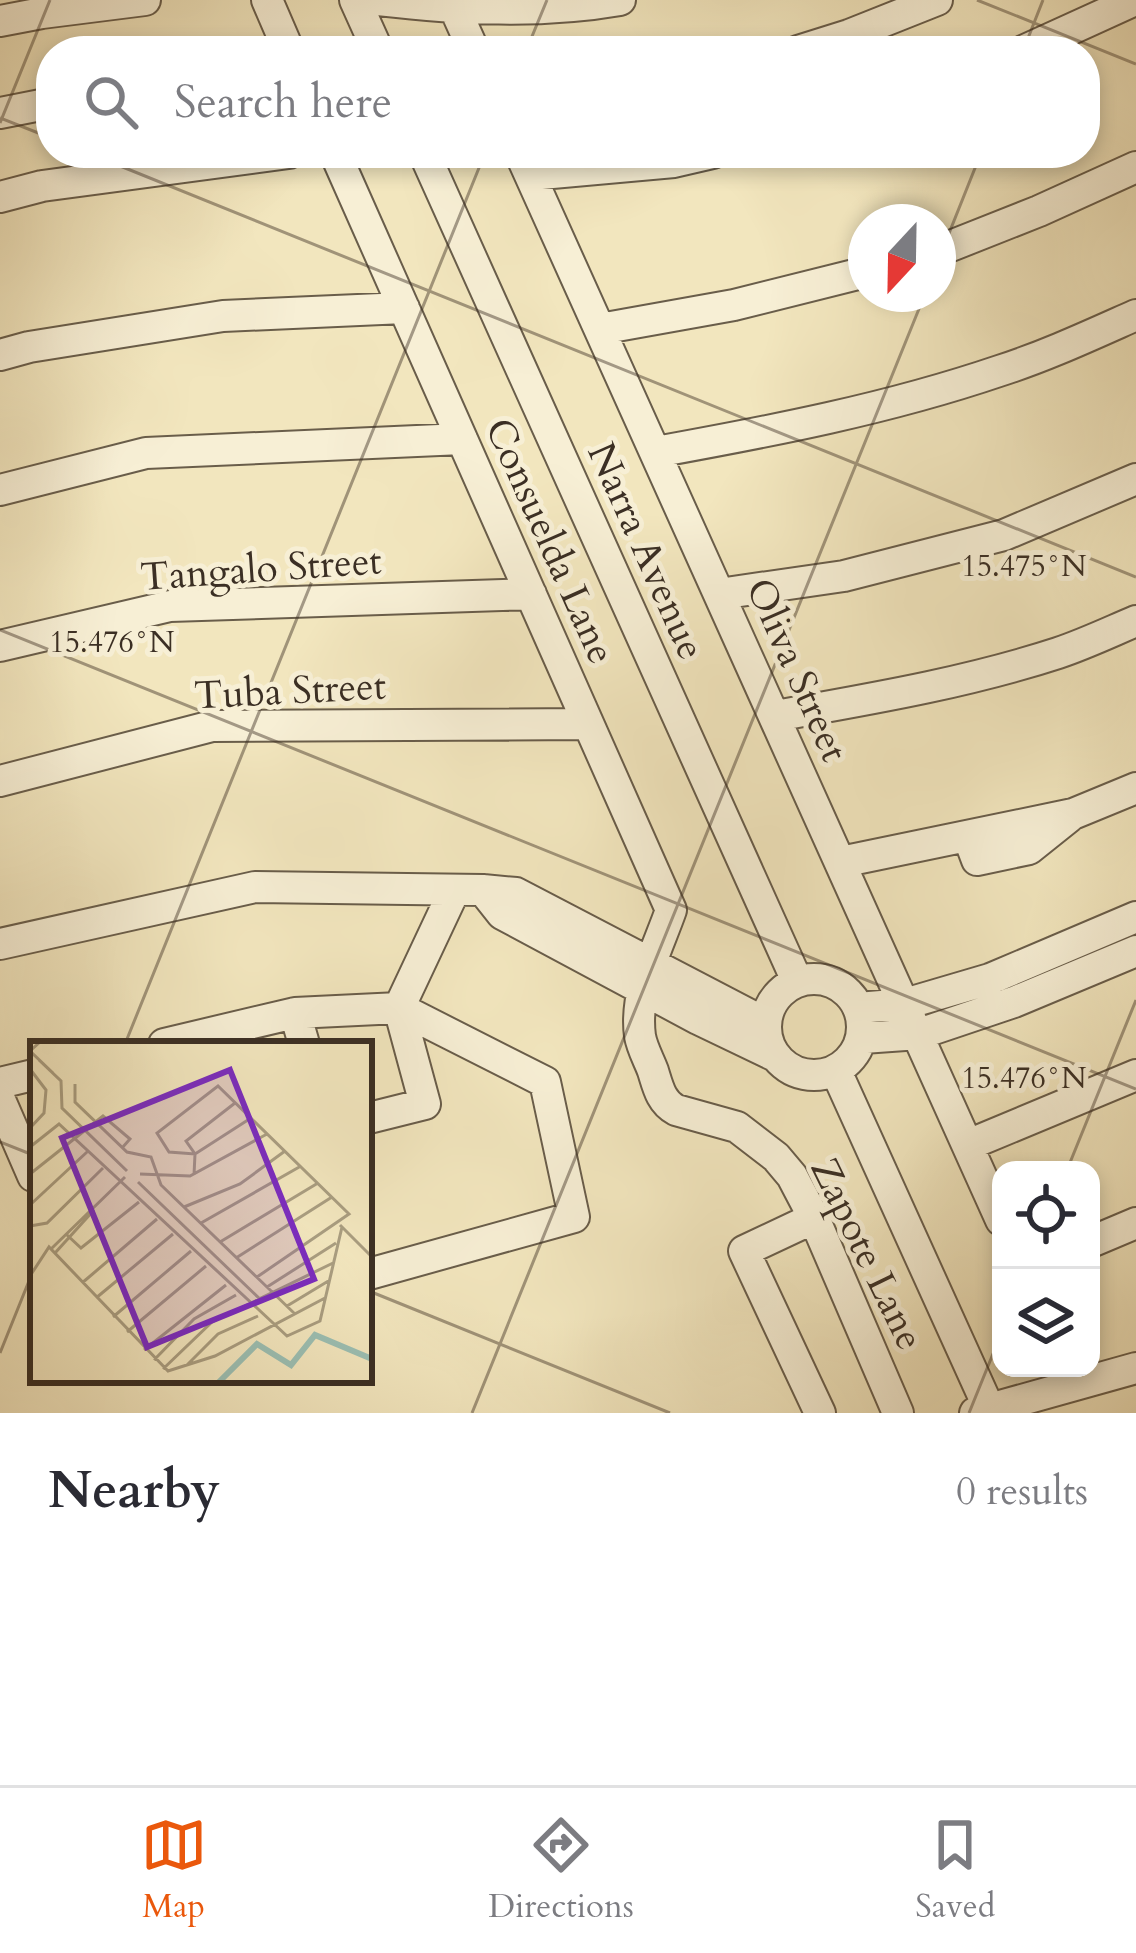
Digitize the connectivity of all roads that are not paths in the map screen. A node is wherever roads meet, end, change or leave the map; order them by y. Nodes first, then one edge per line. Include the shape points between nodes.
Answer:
1 (146, 0) edge
2 (267, 0) edge
3 (355, 0) edge
4 (378, 0) edge
5 (620, 0) edge
6 (938, 0) edge
7 (1135, 0) edge
8 (453, 4) edge
9 (0, 21) edge
10 (283, 36) edge
11 (371, 36) edge
12 (467, 36) edge
13 (846, 36) edge
14 (1056, 36) edge
15 (36, 106) edge
16 (0, 113) edge
17 (1136, 167) edge
18 (177, 168) edge
19 (341, 168) edge
20 (431, 168) edge
21 (527, 168) edge
22 (0, 197) edge
23 (956, 243) edge
24 (848, 276) edge
25 (404, 308) junction
26 (1136, 314) edge
27 (600, 329) junction
28 (0, 355) edge
29 (462, 440) junction
30 (656, 452) junction
31 (1136, 478) edge
32 (0, 490) edge
33 (531, 594) junction
34 (719, 594) junction
35 (1136, 621) edge
36 (0, 646) edge
37 (775, 716) junction
38 (589, 724) junction
39 (0, 781) edge
40 (1136, 788) edge
41 (841, 862) junction
42 (469, 890) junction
43 (1136, 917) edge
44 (0, 944) edge
45 (1136, 951) edge
46 (648, 975) junction
47 (797, 981) junction
48 (905, 1004) junction
49 (399, 1008) junction
50 (296, 1012) junction
51 (765, 1023) junction
52 (861, 1023) junction
53 (919, 1034) junction
54 (176, 1041) edge
55 (303, 1041) edge
56 (775, 1056) junction
57 (836, 1071) junction
58 (1136, 1075) edge
59 (30, 1076) edge
60 (0, 1083) edge
61 (0, 1100) edge
62 (372, 1117) edge
63 (968, 1145) junction
64 (30, 1169) edge
65 (992, 1200) edge
66 (814, 1218) junction
67 (1136, 1223) edge
68 (1100, 1238) edge
69 (372, 1273) edge
70 (1136, 1368) edge
71 (1078, 1389) edge
72 (985, 1412) edge
73 (820, 1413) edge
74 (898, 1413) edge

1 - 9 street
2 - 10 street
3 - 11 street
4 - 8 street
5 - 8 street
6 - 13 street
7 - 14 street
8 - 12 street
15 - 16 street
17 - 23 street
18 - 22 street
19 - 25 street, Consuelda Lane
20 - 47 street, Narra Avenue
21 - 27 street, Oliva Street
24 - 27 street
25 - 28 street via 223,316
25 - 29 street, Consuelda Lane
26 - 30 street via 947,388
27 - 30 street, Oliva Street
29 - 32 street via 146,453
29 - 33 street, Consuelda Lane
30 - 34 street, Oliva Street
31 - 34 street via 1004,535 844,576
33 - 36 street, Tangalo Street via 170,606
33 - 38 street, Consuelda Lane
34 - 37 street, Oliva Street
35 - 37 street via 981,674
37 - 41 street, Oliva Street
38 - 39 street, Tuba Street via 212,726
38 - 46 street, Consuelda Lane via 671,910
40 - 41 street via 1073,814
41 - 48 street, Oliva Street
42 - 44 street via 255,887
42 - 46 street via 516,893
42 - 49 street
43 - 48 street via 990,979
45 - 53 street
46 - 51 street
46 - 56 street via 698,1019
46 - 66 street, Zapote Lane via 640,1037 668,1106 755,1140 792,1176
47 - 51 street via 776,996
47 - 52 street via 845,991
48 - 52 street
48 - 53 street, Oliva Street
49 - 50 street
49 - 62 street via 424,1104
49 - 69 street via 545,1082 574,1216
50 - 54 street
50 - 55 street
51 - 56 street
52 - 53 street
52 - 57 street via 851,1060
53 - 63 street, Oliva Street
56 - 57 street via 804,1073
57 - 72 street
58 - 63 street
59 - 60 street
61 - 64 street
63 - 65 street, Oliva Street
66 - 73 street via 744,1251
66 - 74 street, Zapote Lane
67 - 68 street
70 - 71 street
71 - 72 street

